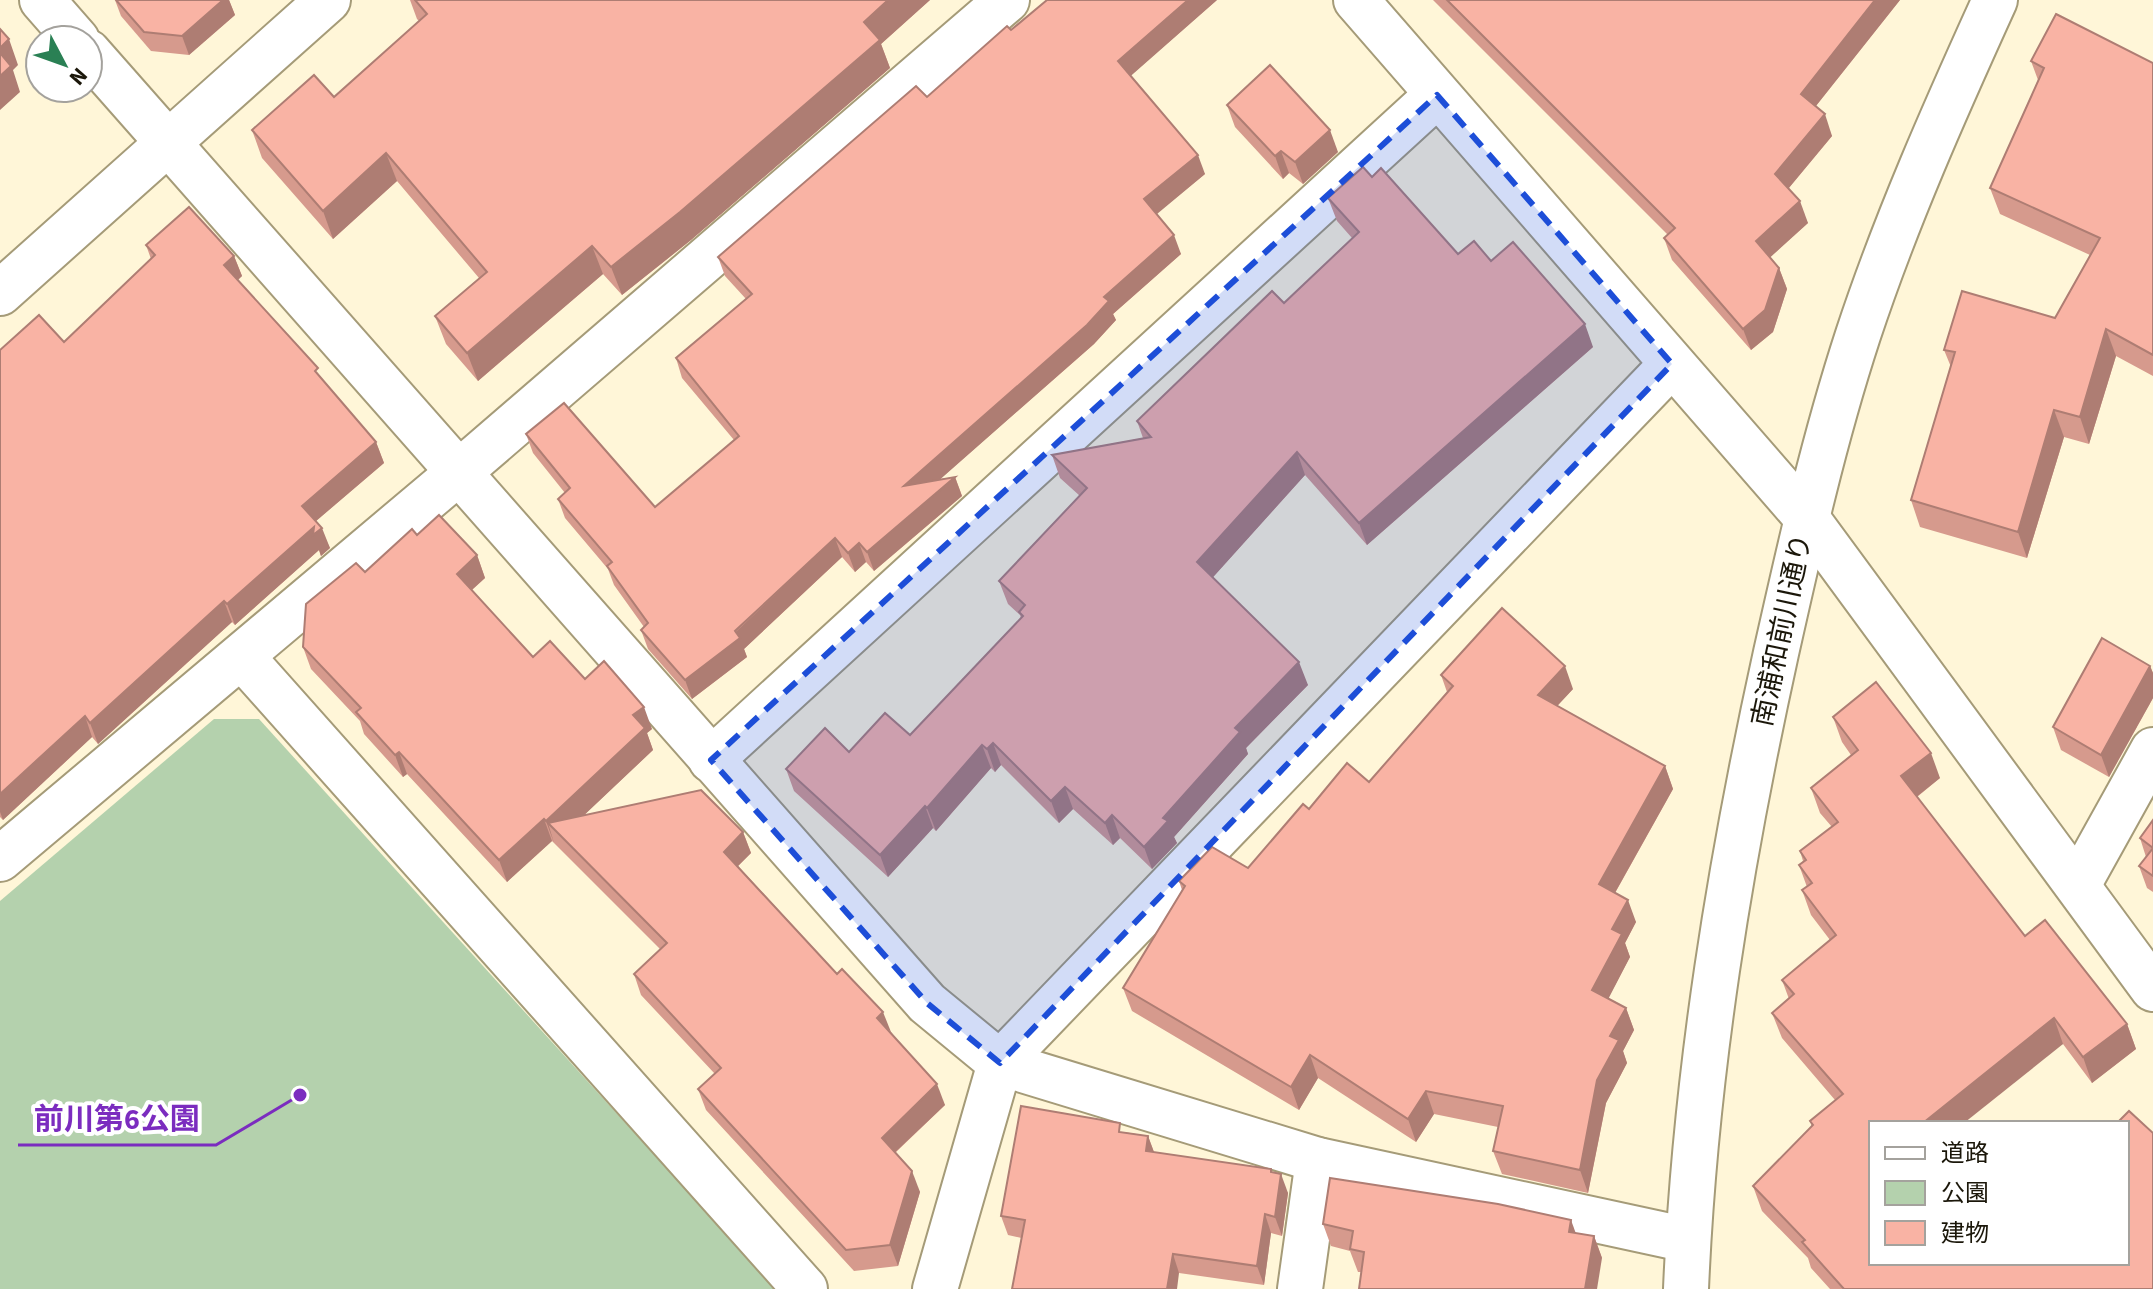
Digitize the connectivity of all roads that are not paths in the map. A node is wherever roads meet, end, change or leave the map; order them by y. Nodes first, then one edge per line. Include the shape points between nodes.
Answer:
1 (42, 0) edge
2 (328, 0) edge
3 (1007, 0) edge
4 (1356, 0) edge
5 (1995, 0) edge
6 (63, 24) edge
7 (104, 70) edge
8 (1437, 95) junction
9 (169, 144) junction
10 (0, 293) edge
11 (1672, 364) junction
12 (458, 473) junction
13 (1806, 517) junction
14 (242, 657) junction
15 (2153, 750) edge
16 (711, 760) junction
17 (0, 859) edge
18 (2078, 885) junction
19 (2153, 989) edge
20 (1000, 1063) junction
21 (1318, 1160) junction
22 (1688, 1240) junction
23 (805, 1289) edge
24 (935, 1289) edge
25 (1300, 1289) edge
26 (1686, 1289) edge

1 - 6 street
2 - 9 street
3 - 12 street
4 - 8 street
5 - 13 street, 南浦和前川通り via 1923,159 1858,335
7 - 9 street
8 - 11 street
8 - 16 street
9 - 10 street
9 - 12 street
11 - 13 street
11 - 20 street
12 - 14 street
12 - 16 street
13 - 18 street
13 - 22 street, 南浦和前川通り via 1755,749 1713,989
14 - 17 street
14 - 23 street
15 - 18 street
16 - 20 street via 927,1003
18 - 19 street
20 - 21 street
20 - 24 street
21 - 22 street
21 - 25 street
22 - 26 street, 南浦和前川通り

